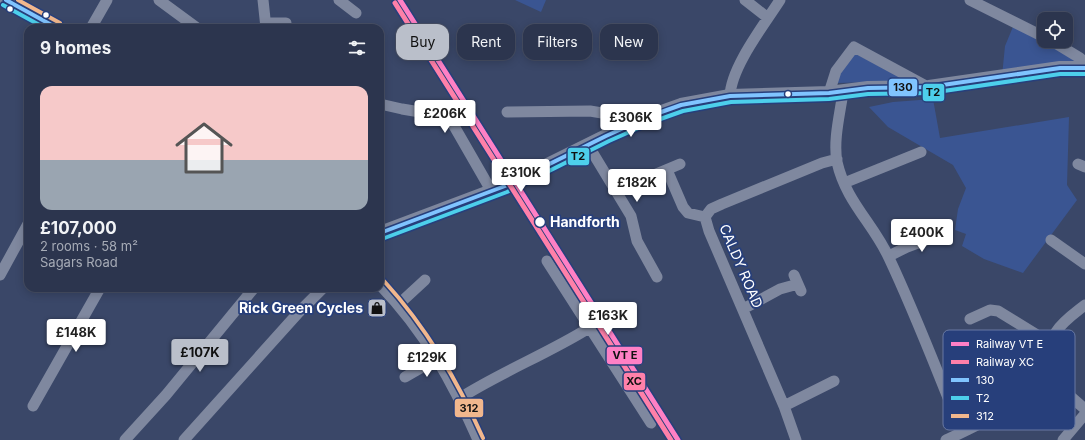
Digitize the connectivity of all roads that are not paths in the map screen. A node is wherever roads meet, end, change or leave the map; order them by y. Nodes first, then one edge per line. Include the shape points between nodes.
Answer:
1 (6, 0) edge
2 (107, 0) edge
3 (159, 0) edge
4 (263, 0) edge
5 (339, 0) edge
6 (745, 0) edge
7 (780, 0) edge
8 (970, 0) edge
9 (356, 13) dead end
10 (768, 18) junction
11 (286, 23) dead end
12 (50, 24) edge
13 (93, 24) edge
14 (192, 24) edge
15 (266, 24) edge
16 (279, 24) edge
17 (1037, 34) edge
18 (1064, 48) edge
19 (1085, 63) edge
20 (1085, 68) edge
21 (929, 87) junction
22 (843, 92) junction
23 (829, 93) junction
24 (730, 96) junction
25 (384, 105) edge
26 (506, 112) dead end
27 (625, 127) junction
28 (588, 144) junction
29 (921, 152) dead end
30 (837, 159) junction
31 (680, 164) dead end
32 (667, 170) junction
33 (637, 182) dead end
34 (844, 183) junction
35 (496, 190) junction
36 (705, 217) junction
37 (24, 231) edge
38 (384, 232) edge
39 (947, 232) dead end
40 (1051, 240) dead end
41 (889, 256) junction
42 (547, 261) dead end
43 (1085, 264) edge
44 (0, 274) edge
45 (657, 277) dead end
46 (425, 280) dead end
47 (798, 283) dead end
48 (384, 289) edge
49 (98, 292) edge
50 (251, 292) edge
51 (318, 292) edge
52 (399, 304) junction
53 (1085, 305) edge
54 (743, 309) junction
55 (970, 319) dead end
56 (589, 328) junction
57 (1029, 330) edge
58 (1058, 330) edge
59 (438, 358) junction
60 (405, 377) dead end
61 (834, 381) dead end
62 (943, 386) edge
63 (460, 398) junction
64 (1075, 399) edge
65 (33, 406) dead end
66 (784, 406) junction
67 (1085, 409) edge
68 (1085, 414) edge
69 (651, 423) dead end
70 (1075, 426) edge
71 (966, 430) edge
72 (1071, 430) edge
73 (962, 432) joint
74 (125, 440) edge
75 (184, 440) edge
76 (478, 440) edge
77 (796, 440) edge
78 (946, 440) edge
79 (1063, 440) edge

1 - 12 main road
2 - 13 street
3 - 14 street
4 - 15 street
5 - 9 street
6 - 10 street
7 - 10 street
8 - 17 street
10 - 24 street via 736,72 731,83
11 - 16 street
18 - 19 street
20 - 21 main road via 1060,68
21 - 22 main road via 868,88
21 - 23 street via 854,47 836,71
22 - 23 main road
22 - 30 street via 836,141
23 - 24 main road
24 - 27 main road via 681,105
25 - 35 street via 450,119
26 - 27 street via 603,112 620,116
27 - 28 main road
28 - 35 main road
28 - 45 street via 631,216 636,237
29 - 34 street
30 - 34 street
30 - 36 street, CALDY ROAD via 722,204 711,209
31 - 32 street
32 - 33 street
32 - 36 street via 688,214
34 - 41 street via 850,197
35 - 38 main road
36 - 54 street, CALDY ROAD
37 - 44 street
39 - 41 street
40 - 43 street
41 - 62 street
42 - 56 street
46 - 52 street
47 - 54 street
48 - 52 street
49 - 65 street
50 - 74 street via 166,395
51 - 75 street
52 - 59 street
53 - 58 street
54 - 66 street, CALDY ROAD
55 - 57 street via 990,310 998,311
56 - 63 street
56 - 69 street
59 - 60 street
59 - 63 street
61 - 66 street
63 - 76 street
64 - 67 street
66 - 77 street, CALDY ROAD
68 - 70 street
71 - 73 street
72 - 79 street
73 - 78 street

